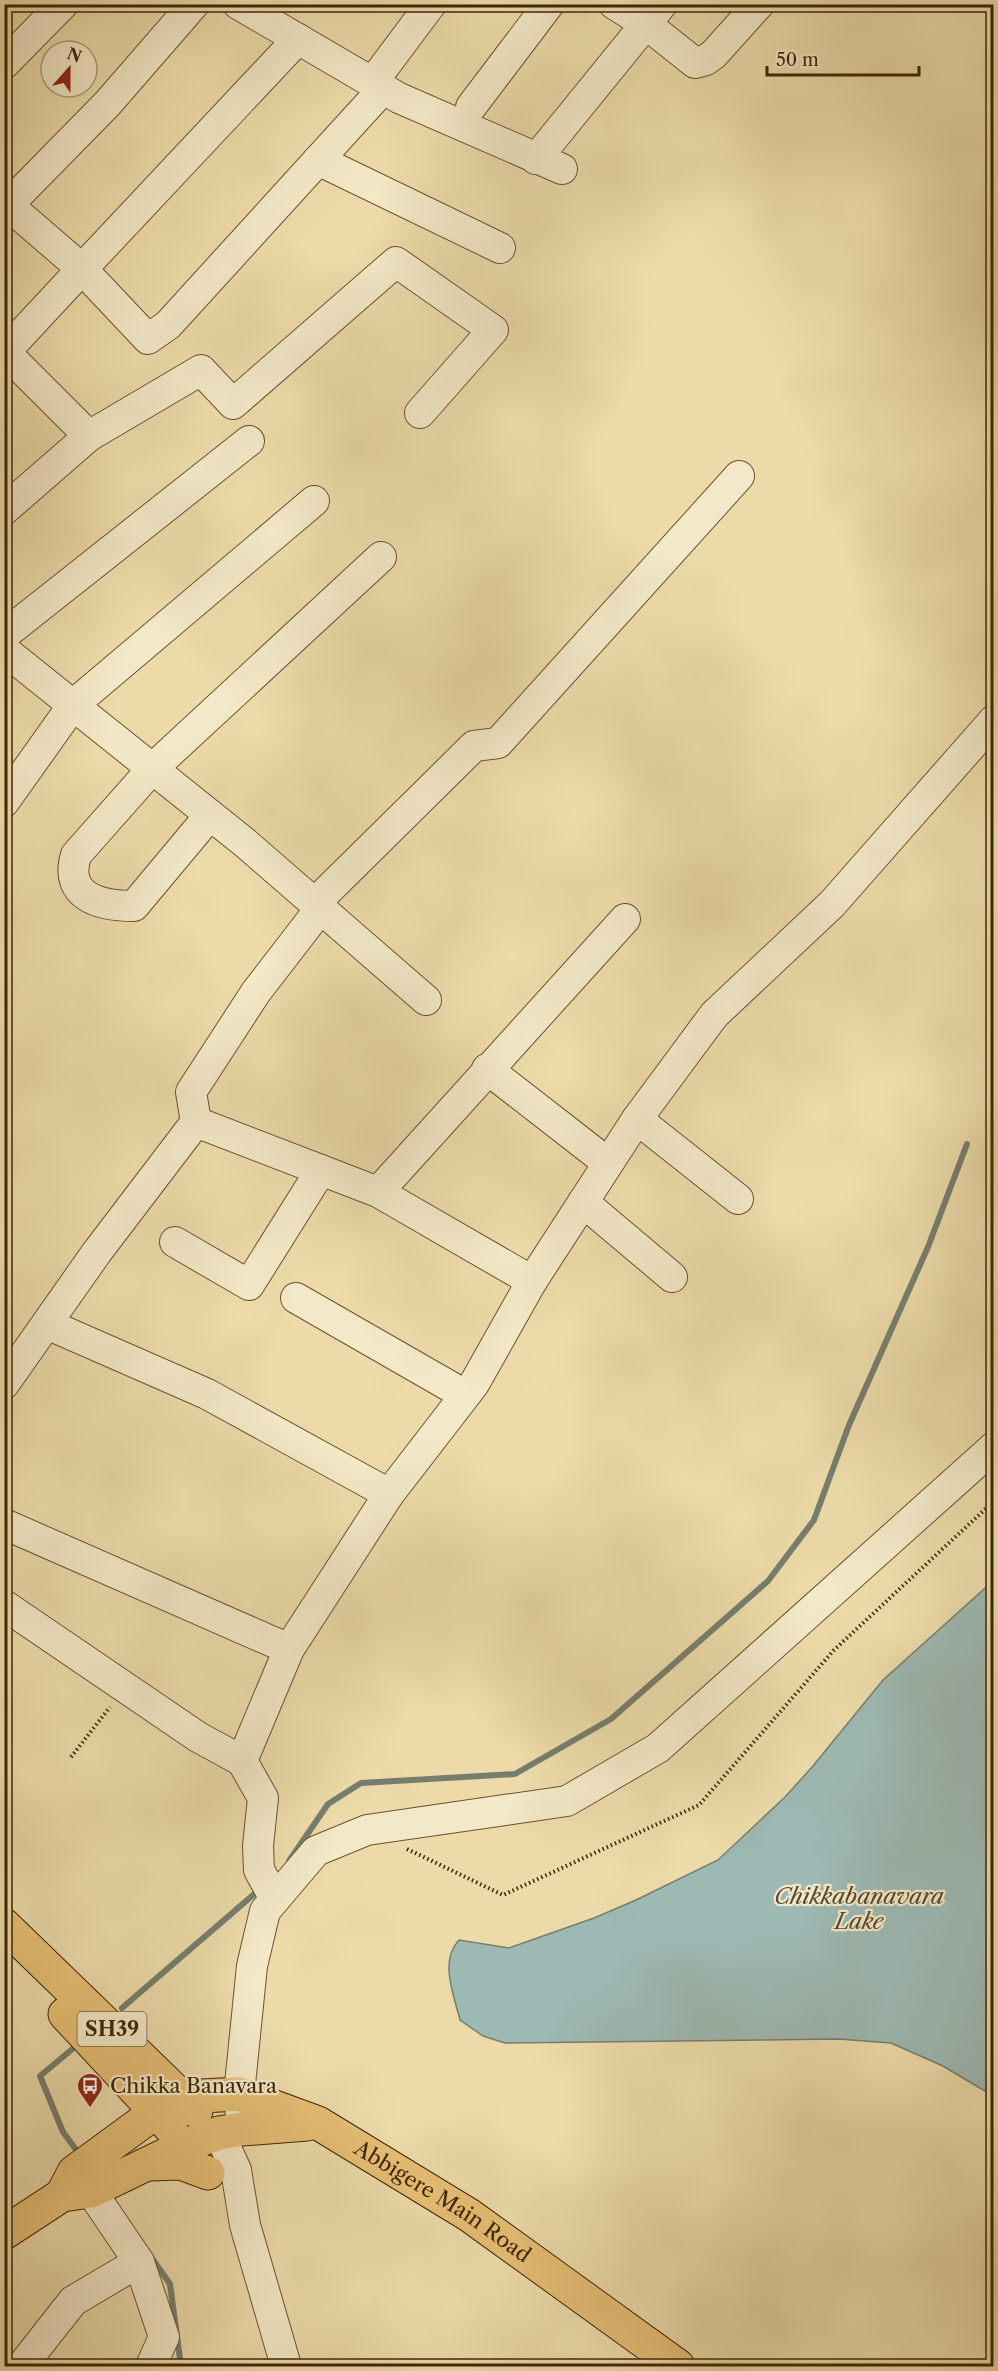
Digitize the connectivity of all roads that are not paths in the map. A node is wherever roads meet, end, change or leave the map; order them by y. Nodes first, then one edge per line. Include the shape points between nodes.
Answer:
1 (63, 4) edge
2 (194, 4) edge
3 (238, 4) edge
4 (431, 4) edge
5 (549, 4) edge
6 (614, 4) edge
7 (759, 4) edge
8 (654, 14) edge
9 (298, 39) junction
10 (4, 64) edge
11 (378, 86) junction
12 (471, 107) dead end
13 (318, 160) junction
14 (6, 207) edge
15 (500, 248) dead end
16 (82, 269) junction
17 (4, 349) edge
18 (420, 413) dead end
19 (89, 436) junction
20 (249, 441) dead end
21 (739, 476) dead end
22 (314, 501) dead end
23 (4, 510) edge
24 (381, 557) dead end
25 (4, 635) edge
26 (4, 650) edge
27 (73, 705) junction
28 (993, 720) edge
29 (152, 769) junction
30 (4, 802) edge
31 (210, 815) junction
32 (317, 906) junction
33 (625, 919) dead end
34 (426, 1000) dead end
35 (487, 1069) junction
36 (637, 1119) junction
37 (196, 1122) junction
38 (608, 1163) junction
39 (321, 1170) junction
40 (378, 1192) junction
41 (738, 1199) dead end
42 (583, 1202) junction
43 (174, 1242) dead end
44 (672, 1277) dead end
45 (532, 1281) junction
46 (296, 1298) dead end
47 (46, 1324) junction
48 (4, 1384) edge
49 (465, 1395) junction
50 (993, 1447) edge
51 (389, 1494) junction
52 (4, 1524) edge
53 (4, 1605) edge
54 (289, 1649) junction
55 (242, 1761) junction
56 (269, 1889) junction
57 (4, 1925) edge
58 (4, 1955) edge
59 (239, 2094) junction
60 (169, 2104) junction
61 (318, 2123) junction
62 (230, 2131) junction
63 (186, 2145) junction
64 (146, 2164) junction
65 (208, 2173) junction
66 (88, 2178) junction
67 (245, 2225) junction
68 (4, 2233) edge
69 (140, 2262) junction
70 (22, 2367) edge
71 (151, 2367) edge
72 (286, 2367) edge
73 (678, 2367) edge

1 - 10 street
2 - 14 street via 108,103
3 - 9 street
4 - 11 street
5 - 12 street
6 - 8 street
7 - 8 street via 714,54 695,63
8 - 11 street via 549,164
9 - 11 street
9 - 16 street
11 - 13 street
13 - 15 street
13 - 16 street via 168,325 148,339
14 - 16 street
16 - 17 street
17 - 19 street
18 - 19 street via 493,330 396,262 233,404 201,370
19 - 23 street
20 - 25 street
21 - 32 street via 498,743 474,746
22 - 27 street
24 - 29 street
26 - 27 street
27 - 29 street
27 - 30 street
28 - 36 street via 832,904 714,1015
29 - 31 street
29 - 31 street via 76,855 72,867 75,880 86,896 110,906 134,906
31 - 32 street
32 - 34 street
32 - 37 street via 191,1092
33 - 35 street
35 - 38 street
35 - 40 street
36 - 38 street
36 - 41 street
37 - 39 street
37 - 47 street
38 - 42 street
39 - 40 street
39 - 43 street via 249,1285
40 - 45 street
42 - 44 street
42 - 45 street
45 - 49 street
46 - 49 street
47 - 48 street
47 - 51 street via 207,1394
49 - 51 street
50 - 56 street via 658,1748 567,1801 367,1830 316,1851
51 - 54 street
52 - 54 street
53 - 55 street via 198,1737
54 - 55 street
55 - 56 street via 263,1798 259,1870
56 - 59 street via 252,1966
57 - 60 main road, SH39
58 - 60 main road via 88,2036
59 - 60 main road, Abbigere Main Road
59 - 61 main road, Abbigere Main Road
59 - 62 street
60 - 62 main road, SH39
60 - 63 main road
60 - 66 main road
61 - 62 main road
61 - 73 main road, Abbigere Main Road via 469,2215
62 - 63 main road
62 - 67 street
63 - 64 main road
63 - 65 street
64 - 65 main road via 181,2163
64 - 66 main road
65 - 67 street
66 - 68 main road
66 - 69 street
67 - 72 street
69 - 70 street via 73,2301
69 - 71 street via 164,2337

